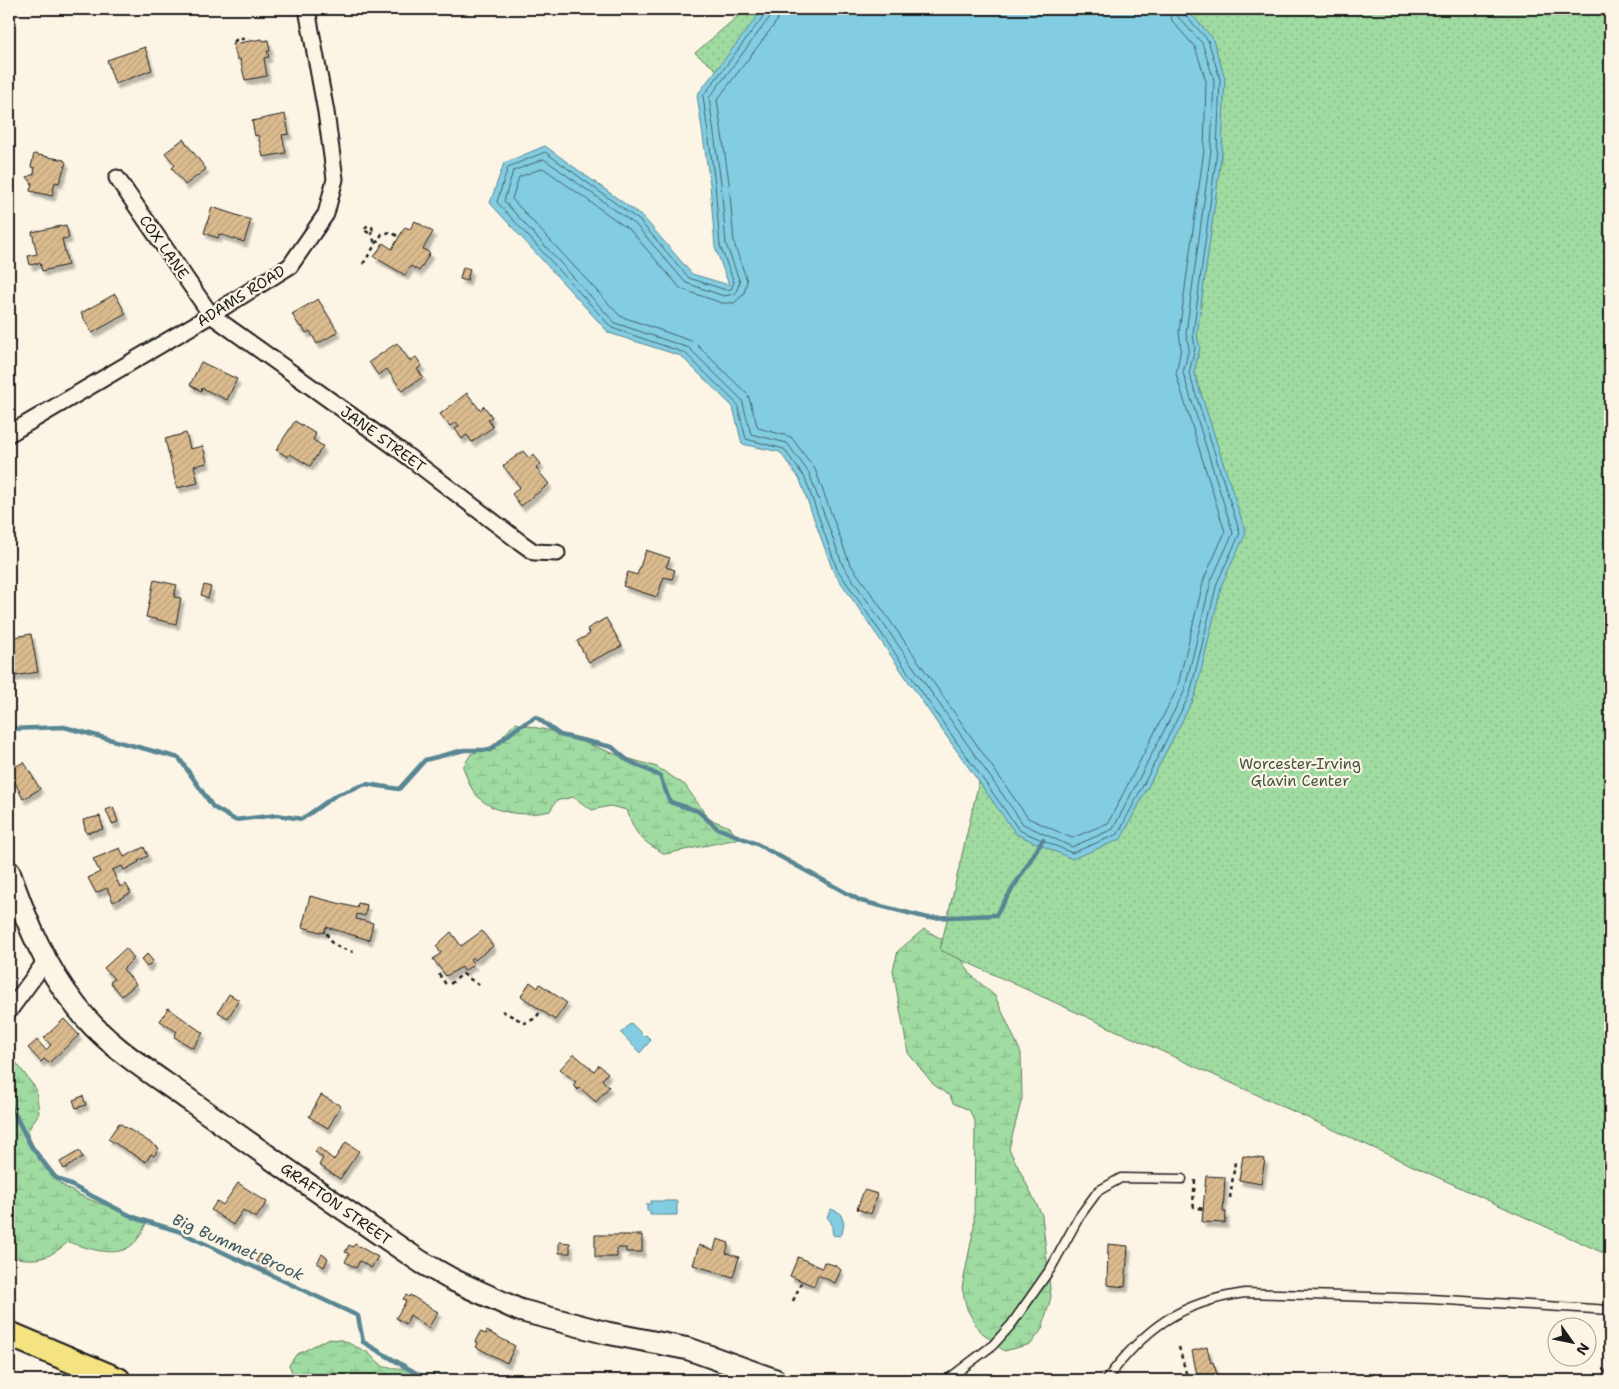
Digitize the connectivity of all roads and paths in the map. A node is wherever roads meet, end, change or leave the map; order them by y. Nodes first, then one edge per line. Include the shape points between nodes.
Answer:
1 (307, 9) edge
2 (248, 39) dead end
3 (234, 42) dead end
4 (116, 178) dead end
5 (371, 231) dead end
6 (399, 237) dead end
7 (375, 244) junction
8 (363, 264) dead end
9 (211, 315) junction
10 (9, 434) edge
11 (557, 554) dead end
12 (9, 872) edge
13 (327, 933) dead end
14 (353, 952) dead end
15 (45, 962) junction
16 (438, 974) dead end
17 (480, 986) dead end
18 (502, 1010) dead end
19 (541, 1010) dead end
20 (9, 1011) edge
21 (1235, 1162) dead end
22 (1182, 1179) dead end
23 (1196, 1180) dead end
24 (1230, 1198) dead end
25 (1203, 1209) dead end
26 (802, 1281) dead end
27 (793, 1301) dead end
28 (1610, 1310) edge
29 (9, 1334) edge
30 (1178, 1347) dead end
31 (1610, 1373) edge
32 (118, 1380) edge
33 (775, 1380) edge
34 (947, 1380) edge
35 (1106, 1380) edge
36 (1188, 1380) edge
37 (1607, 1380) edge

1 - 9 street, ADAMS ROAD via 336,178 326,214 290,266
2 - 3 path
4 - 9 street, COX LANE
5 - 7 path
6 - 7 path via 387,232
7 - 8 path
9 - 10 street, ADAMS ROAD
9 - 11 street, JANE STREET via 398,449 534,552
12 - 15 street, GRAFTON STREET
13 - 14 path via 333,944
15 - 20 street
15 - 33 street, GRAFTON STREET via 75,1006 132,1058 330,1200 452,1280 519,1310 607,1333 689,1349
16 - 17 path via 450,984 463,974
18 - 19 path via 525,1023 536,1018
21 - 24 path
22 - 34 lane via 1121,1178 1098,1191 1079,1217 1051,1268 1011,1325 993,1345
23 - 25 path via 1193,1203 1194,1207
26 - 27 path
28 - 35 lane via 1412,1298 1265,1292 1238,1294 1200,1304 1163,1321 1133,1346
29 - 32 main road
30 - 36 path
31 - 37 lane

